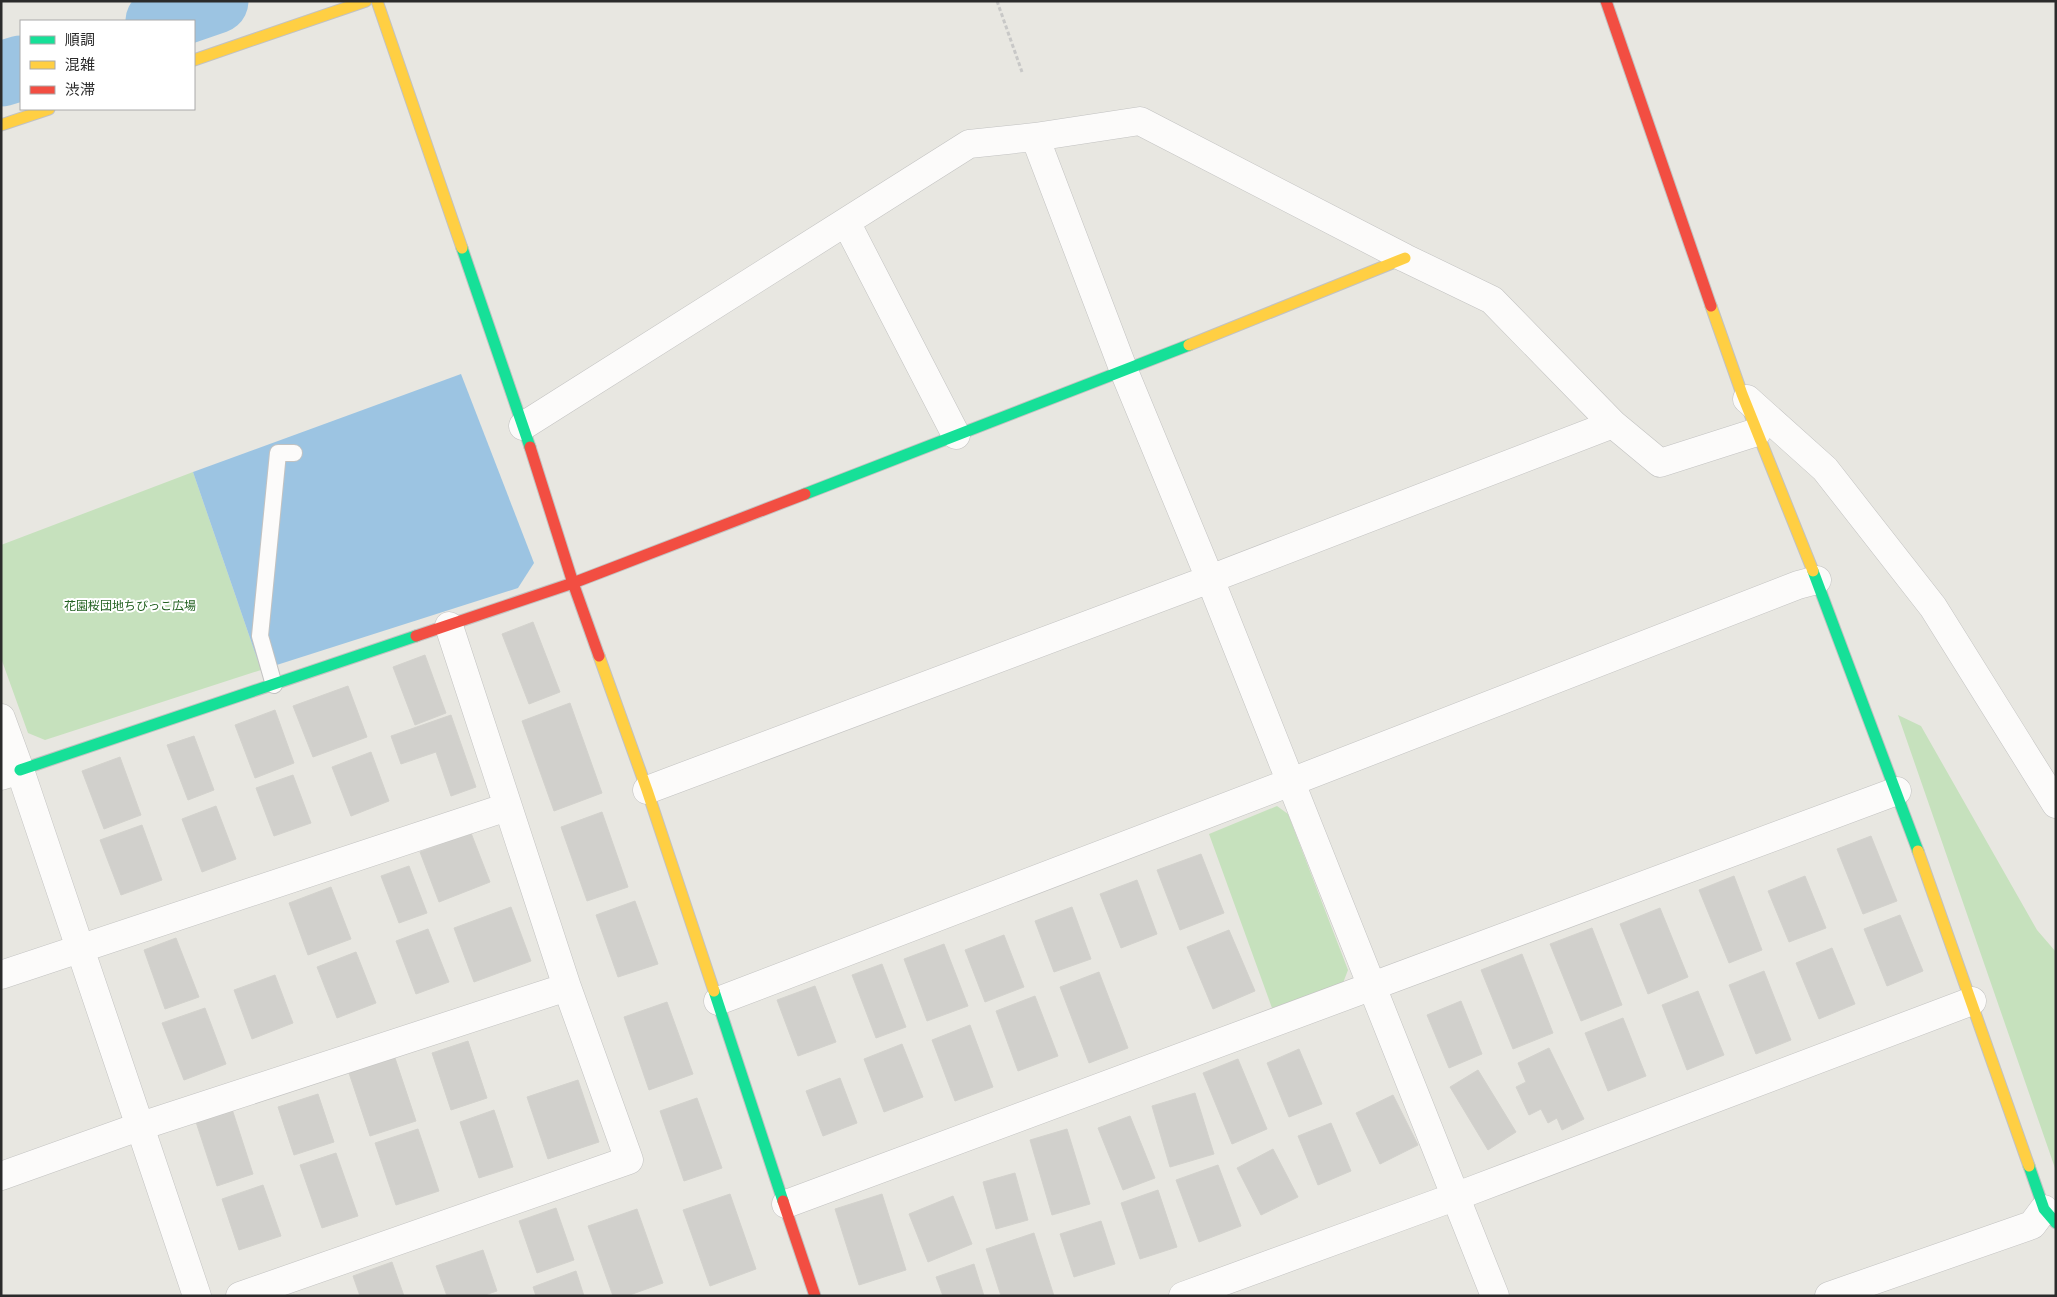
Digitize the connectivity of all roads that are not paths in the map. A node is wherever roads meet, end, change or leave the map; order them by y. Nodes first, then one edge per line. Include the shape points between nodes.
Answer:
1 (366, 1) edge
2 (377, 1) edge
3 (1606, 1) edge
4 (195, 60) edge
5 (46, 110) edge
6 (1, 125) edge
7 (1035, 137) junction
8 (846, 222) junction
9 (1405, 258) junction
10 (1124, 371) junction
11 (1742, 394) junction
12 (1613, 424) junction
13 (523, 426) junction
14 (1757, 432) junction
15 (956, 435) junction
16 (294, 453) dead end
17 (1210, 578) junction
18 (1817, 580) junction
19 (573, 583) junction
20 (449, 626) junction
21 (274, 685) junction
22 (1, 718) edge
23 (11, 773) edge
24 (1291, 782) junction
25 (647, 790) junction
26 (1897, 791) junction
27 (2056, 804) edge
28 (507, 807) junction
29 (79, 948) junction
30 (1, 975) edge
31 (1372, 986) junction
32 (567, 987) junction
33 (718, 1001) junction
34 (1972, 1001) junction
35 (141, 1126) junction
36 (1, 1176) edge
37 (1457, 1196) junction
38 (786, 1204) junction
39 (2050, 1216) edge
40 (196, 1296) edge
41 (240, 1296) edge
42 (815, 1296) edge
43 (1183, 1296) edge
44 (1495, 1296) edge
45 (1829, 1296) edge

1 - 4 street
2 - 13 street
3 - 11 street
5 - 6 street
7 - 8 street via 969,144
7 - 9 street via 1140,121
7 - 10 street
8 - 13 street
8 - 15 street
9 - 10 street
9 - 12 street via 1492,300
10 - 15 street
10 - 17 street
11 - 14 street
11 - 27 street via 1825,469 1933,607
12 - 14 street via 1660,463
12 - 17 street
13 - 19 street
14 - 18 street
15 - 19 street
16 - 21 lane via 278,453 260,636
17 - 24 street
17 - 25 street
18 - 24 street via 1789,588
18 - 26 street
19 - 20 street
19 - 25 street
20 - 21 street
20 - 28 street
21 - 23 street
22 - 23 street
23 - 29 street
24 - 31 street
24 - 33 street
25 - 33 street
26 - 31 street
26 - 34 street
28 - 29 street
28 - 32 street
29 - 30 street
29 - 35 street
31 - 37 street
31 - 38 street
32 - 35 street
32 - 41 street via 629,1160
33 - 38 street
34 - 37 street
34 - 39 street
35 - 36 street
35 - 40 street
37 - 43 street
37 - 44 street
38 - 42 street
39 - 45 street

